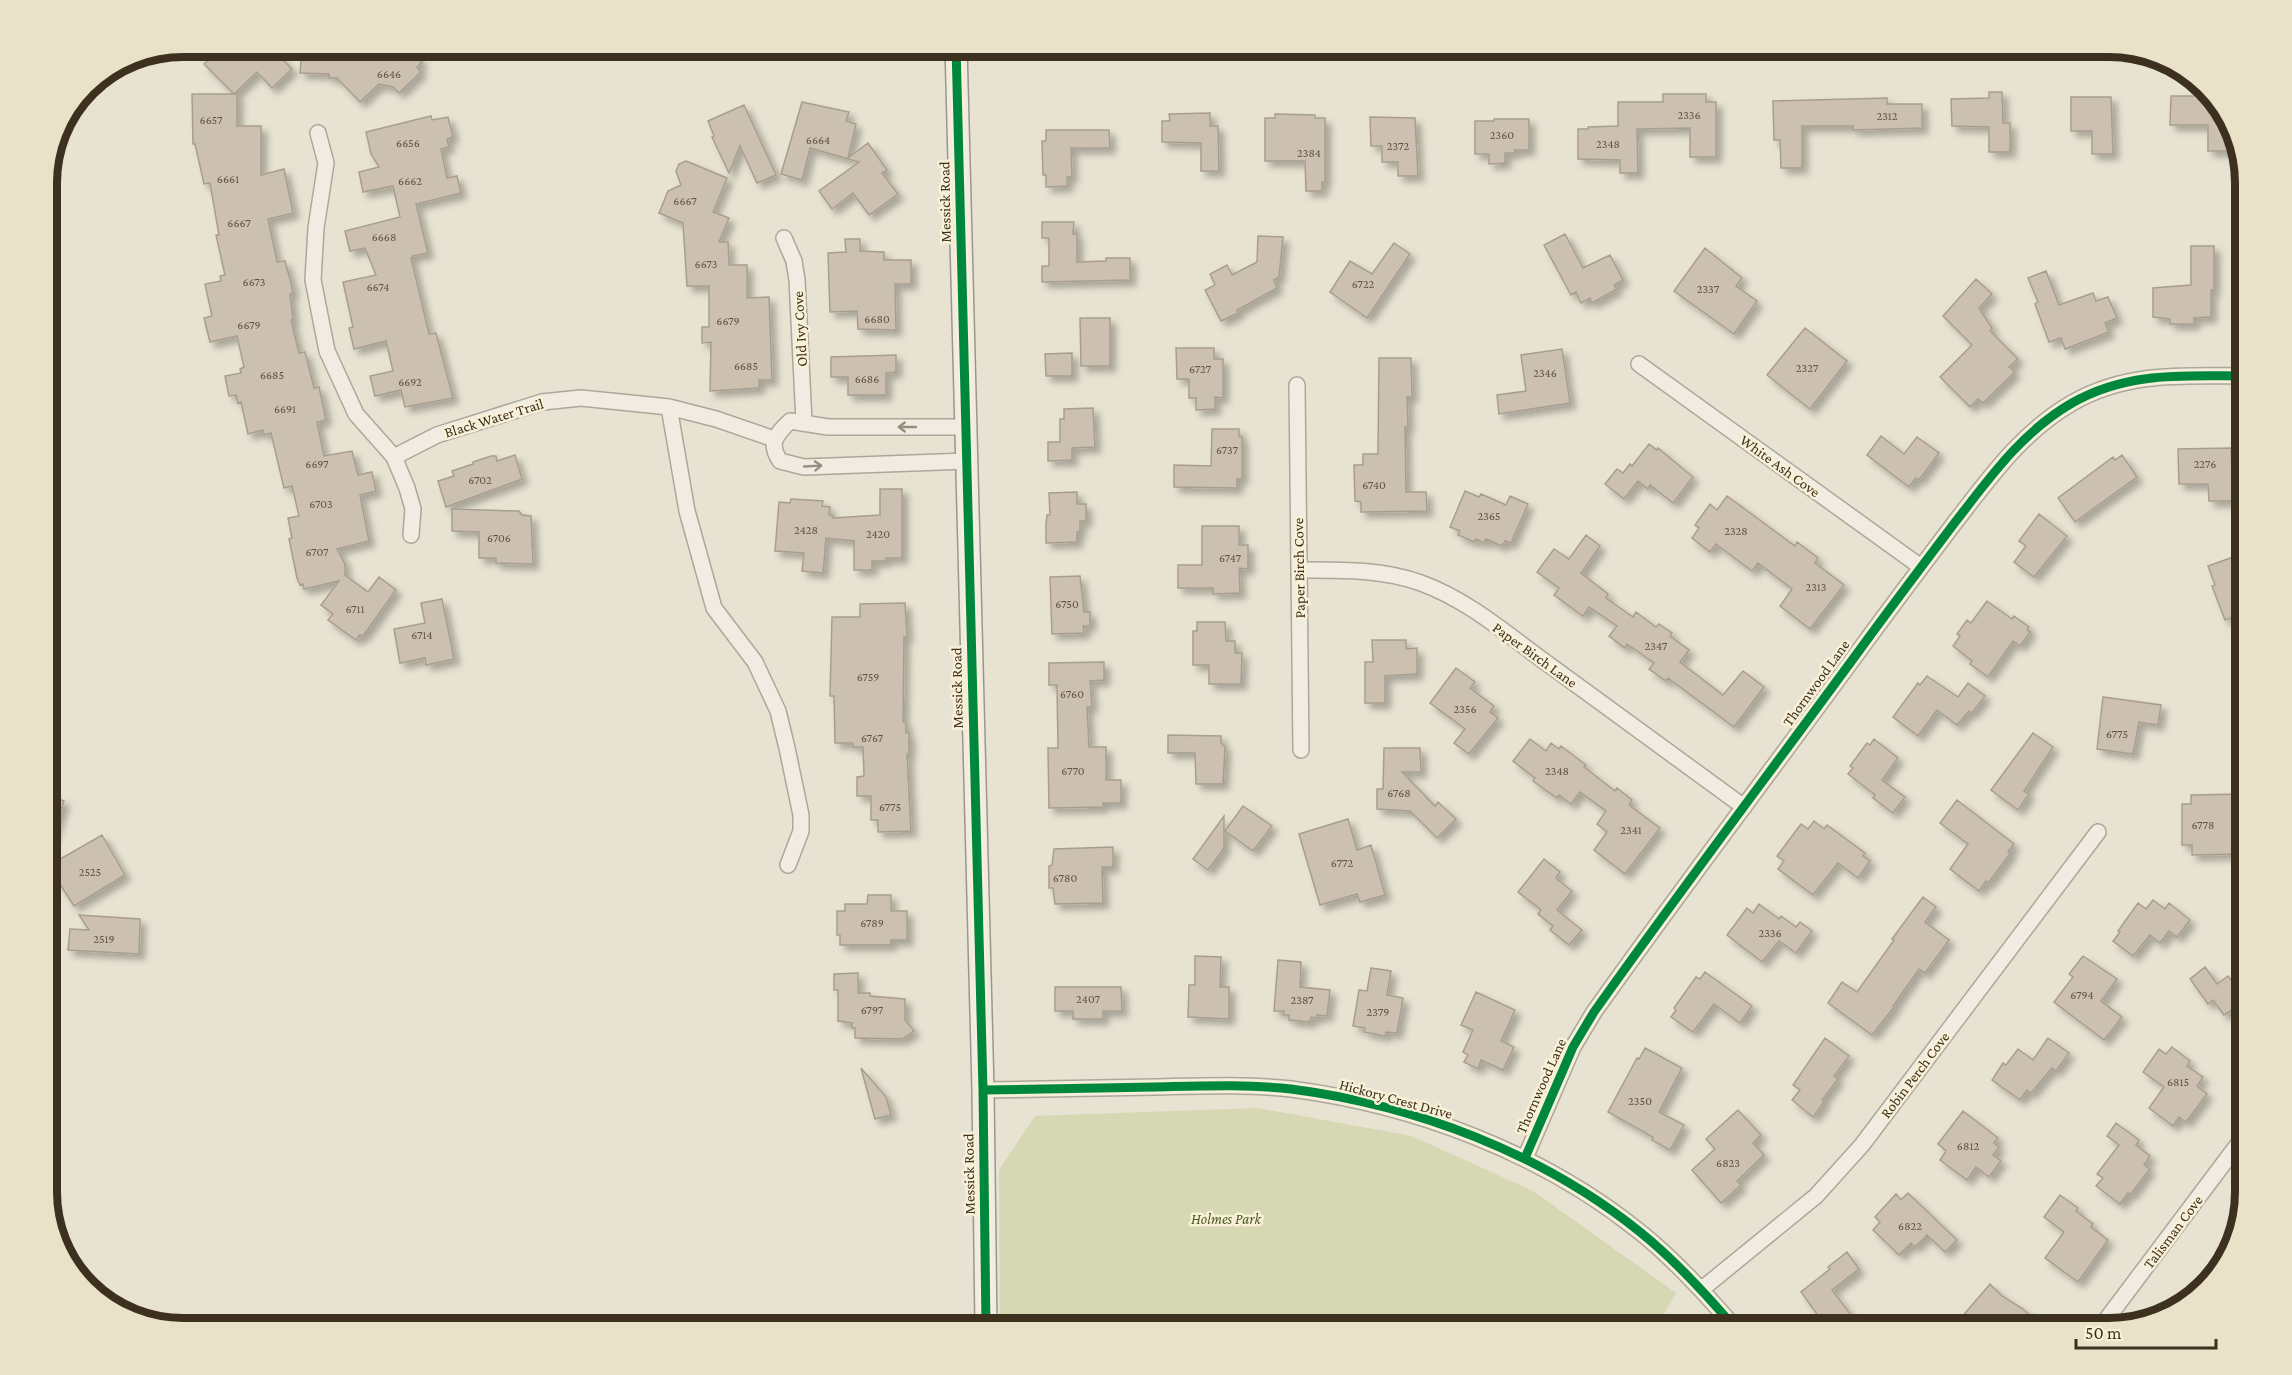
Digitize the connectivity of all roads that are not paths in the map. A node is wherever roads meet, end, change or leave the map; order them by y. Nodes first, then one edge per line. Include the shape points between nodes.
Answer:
1 (956, 57) edge
2 (318, 133) dead end
3 (784, 238) dead end
4 (1640, 364) dead end
5 (2235, 376) edge
6 (1297, 385) dead end
7 (669, 407) junction
8 (804, 422) junction
9 (966, 427) junction
10 (774, 439) junction
11 (394, 457) junction
12 (967, 461) junction
13 (411, 535) dead end
14 (1921, 567) junction
15 (1299, 570) junction
16 (1301, 750) dead end
17 (1744, 807) junction
18 (2098, 832) dead end
19 (788, 865) dead end
20 (982, 1090) junction
21 (2235, 1150) edge
22 (1525, 1158) junction
23 (1702, 1289) junction
24 (986, 1318) edge
25 (1726, 1318) edge
26 (2108, 1318) edge

1 - 9 street, Messick Road
2 - 11 street via 326,163 313,280 327,351 356,414
3 - 8 street, Old Ivy Cove via 797,280
4 - 14 street, White Ash Cove
5 - 14 street, Thornwood Lane via 2143,378 2102,389 2066,407 2017,444
6 - 15 street, Paper Birch Cove
7 - 10 street, Black Water Trail
7 - 11 street, Black Water Trail via 580,398 542,402 437,435
7 - 19 street via 687,511 714,608 755,662 778,711 788,748 801,815 801,831
9 -> 8 street via 828,427
8 - 10 street via 790,421
9 - 12 street, Messick Road
10 -> 12 street via 773,451 780,461 804,467
11 - 13 street via 413,509
12 - 20 street, Messick Road
14 - 17 street, Thornwood Lane
15 - 16 street, Paper Birch Cove
15 - 17 street, Paper Birch Lane via 1394,575 1444,593
17 - 22 street, Thornwood Lane via 1594,1012 1573,1047
18 - 23 street, Robin Perch Cove via 1845,1166 1816,1196
20 - 22 street, Hickory Crest Drive via 1189,1086 1290,1089 1341,1098 1449,1127
20 - 24 street, Messick Road
21 - 26 street, Talisman Cove
22 - 23 street, Hickory Crest Drive via 1640,1232
23 - 25 street, Hickory Crest Drive

